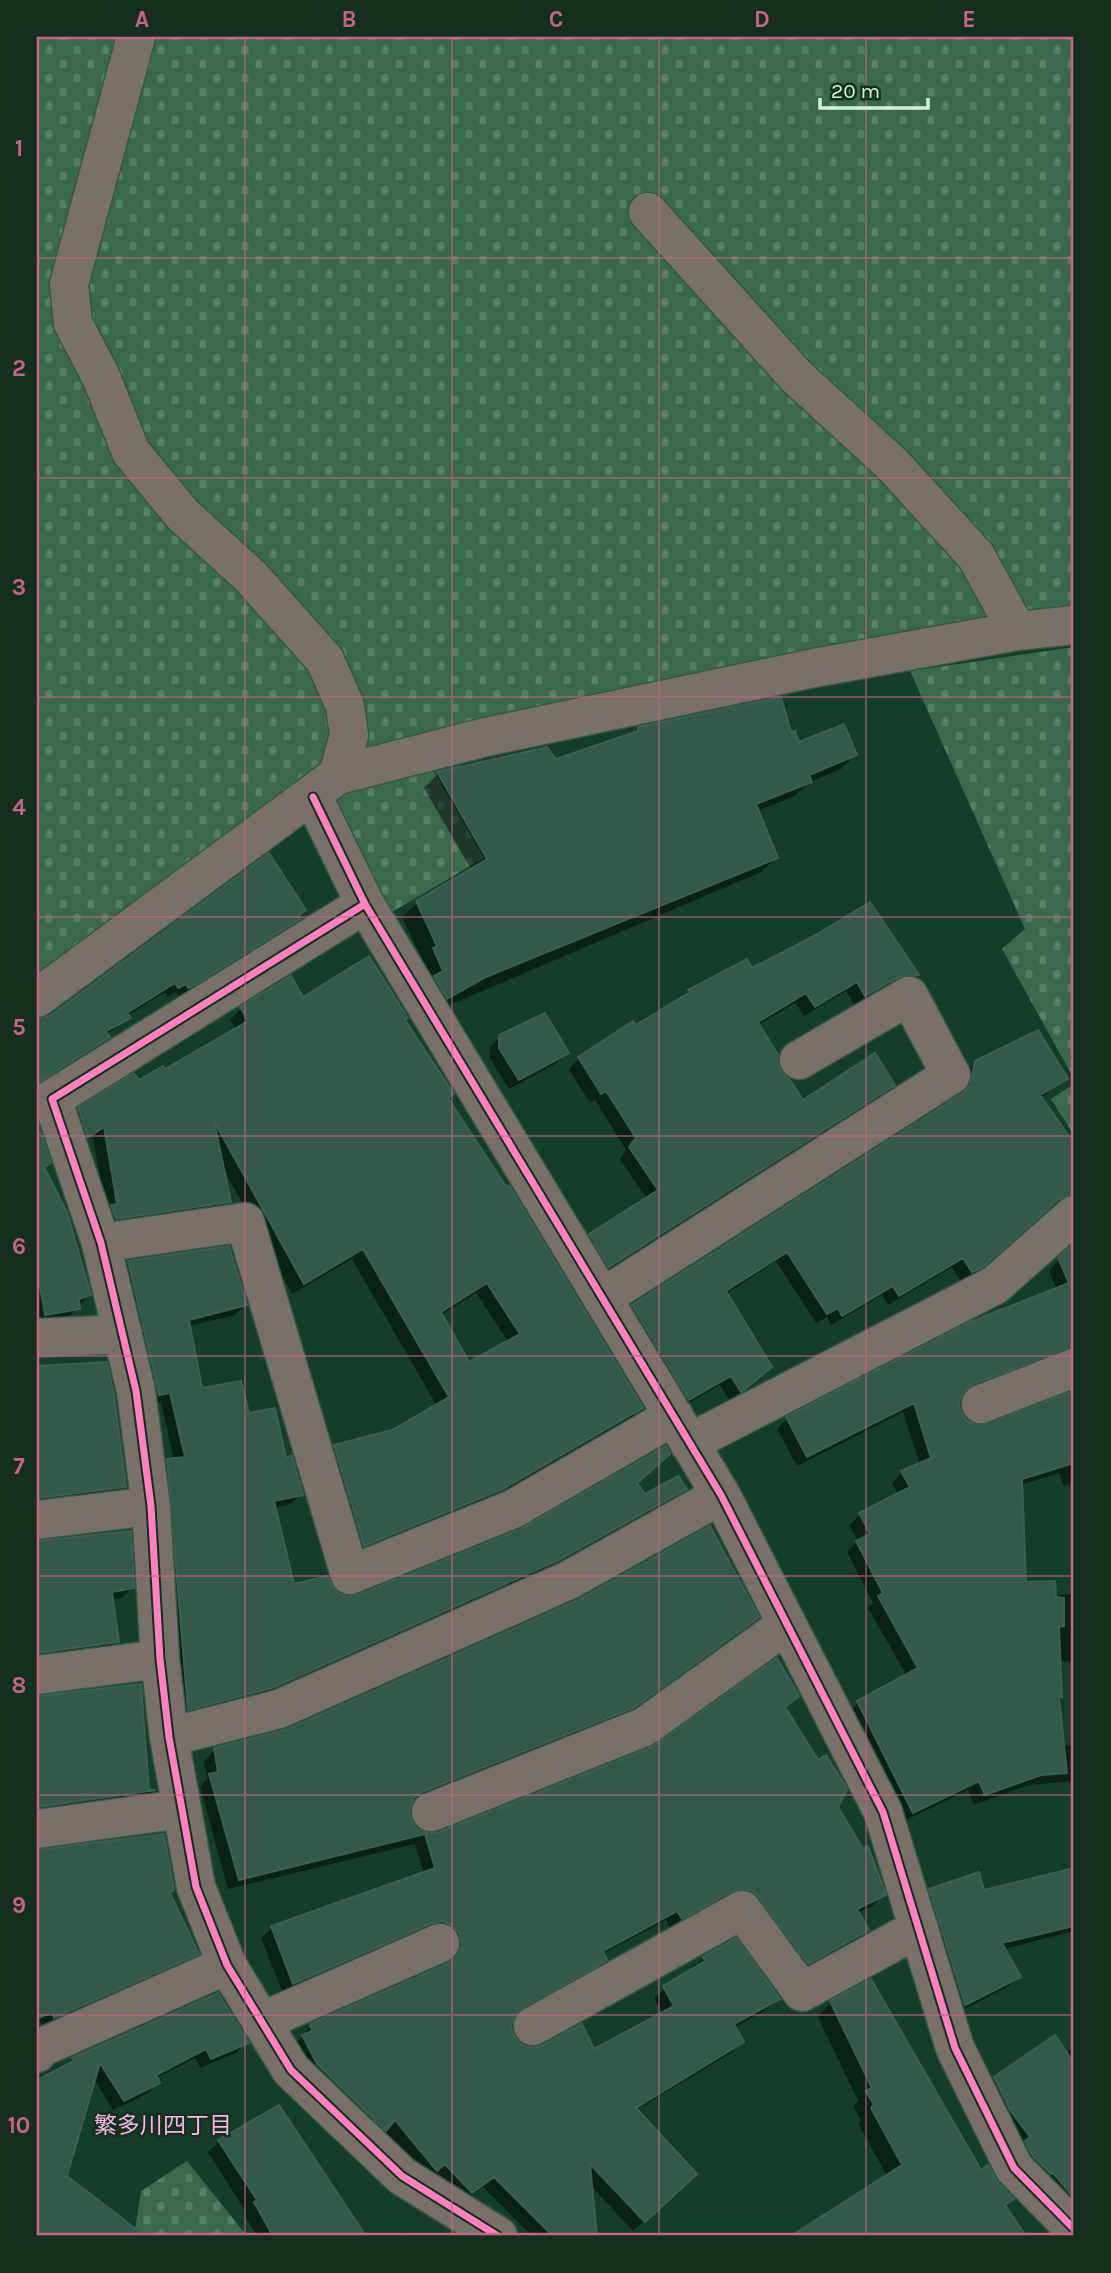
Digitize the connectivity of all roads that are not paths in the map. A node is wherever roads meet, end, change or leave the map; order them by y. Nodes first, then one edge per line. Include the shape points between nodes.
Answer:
1 (136, 37) edge
2 (648, 212) dead end
3 (1074, 625) edge
4 (1017, 631) junction
5 (326, 786) junction
6 (365, 904) junction
7 (37, 998) edge
8 (799, 1060) dead end
9 (1074, 1215) edge
10 (101, 1243) junction
11 (602, 1298) junction
12 (123, 1334) junction
13 (37, 1338) edge
14 (1074, 1367) edge
15 (981, 1404) dead end
16 (682, 1429) junction
17 (721, 1495) junction
18 (151, 1506) junction
19 (37, 1520) edge
20 (786, 1625) junction
21 (160, 1659) junction
22 (37, 1675) edge
23 (169, 1737) junction
24 (182, 1809) junction
25 (430, 1812) dead end
26 (37, 1829) edge
27 (919, 1928) junction
28 (440, 1943) dead end
29 (227, 1965) junction
30 (261, 2022) junction
31 (533, 2026) dead end
32 (37, 2053) edge
33 (1074, 2229) edge
34 (498, 2236) edge

1 - 5 street via 69,284 73,323 131,452 183,515 251,577 324,660 345,706 349,736
2 - 4 street via 796,376 893,465 976,556
3 - 4 street
4 - 5 street via 485,737
5 - 6 street
5 - 7 street
6 - 10 street via 52,1099
6 - 11 street
8 - 11 street via 909,996 951,1075
9 - 16 street via 995,1285
10 - 12 street
10 - 16 street via 245,1222 350,1575 513,1509
11 - 16 street
12 - 13 street
12 - 18 street via 136,1391
14 - 15 street
16 - 17 street
17 - 20 street
17 - 23 street via 569,1580 279,1709
18 - 19 street
18 - 21 street
20 - 25 street via 644,1727
20 - 27 street via 883,1812
21 - 22 street
21 - 23 street
23 - 24 street
24 - 26 street
24 - 29 street via 196,1887
27 - 31 street via 802,1992 742,1910
27 - 33 street via 955,2048 1014,2168
28 - 30 street
29 - 30 street
29 - 32 street
30 - 34 street via 291,2070 402,2176

